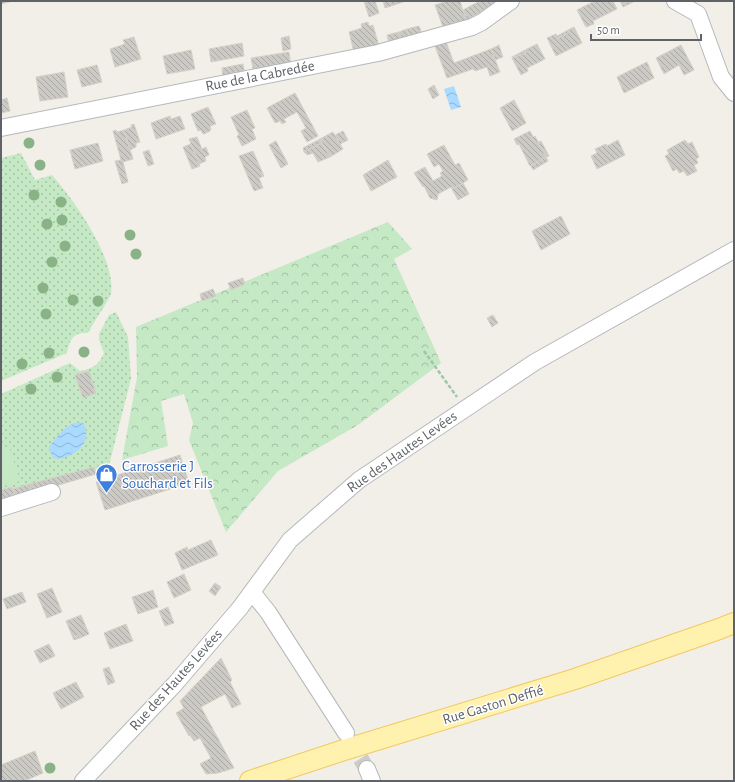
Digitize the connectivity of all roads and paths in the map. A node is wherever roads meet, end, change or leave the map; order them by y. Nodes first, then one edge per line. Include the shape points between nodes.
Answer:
1 (511, 1) edge
2 (675, 1) edge
3 (734, 93) edge
4 (1, 128) edge
5 (734, 250) edge
6 (424, 351) dead end
7 (465, 409) junction
8 (52, 492) dead end
9 (1, 508) edge
10 (252, 592) junction
11 (734, 623) edge
12 (346, 733) tunnel mouth
13 (83, 781) edge
14 (250, 781) edge

1 - 4 street, Rue de la Cabredée via 472,28 378,53
2 - 3 street via 698,14 721,76
5 - 7 street, Rue des Hautes Levées via 535,362
6 - 7 path
7 - 10 street, Rue des Hautes Levées via 359,480 290,540
8 - 9 street
10 - 12 street via 268,612
10 - 13 street, Rue des Hautes Levées via 174,685
11 - 14 main road, Rue Gaston Deffié via 575,679

